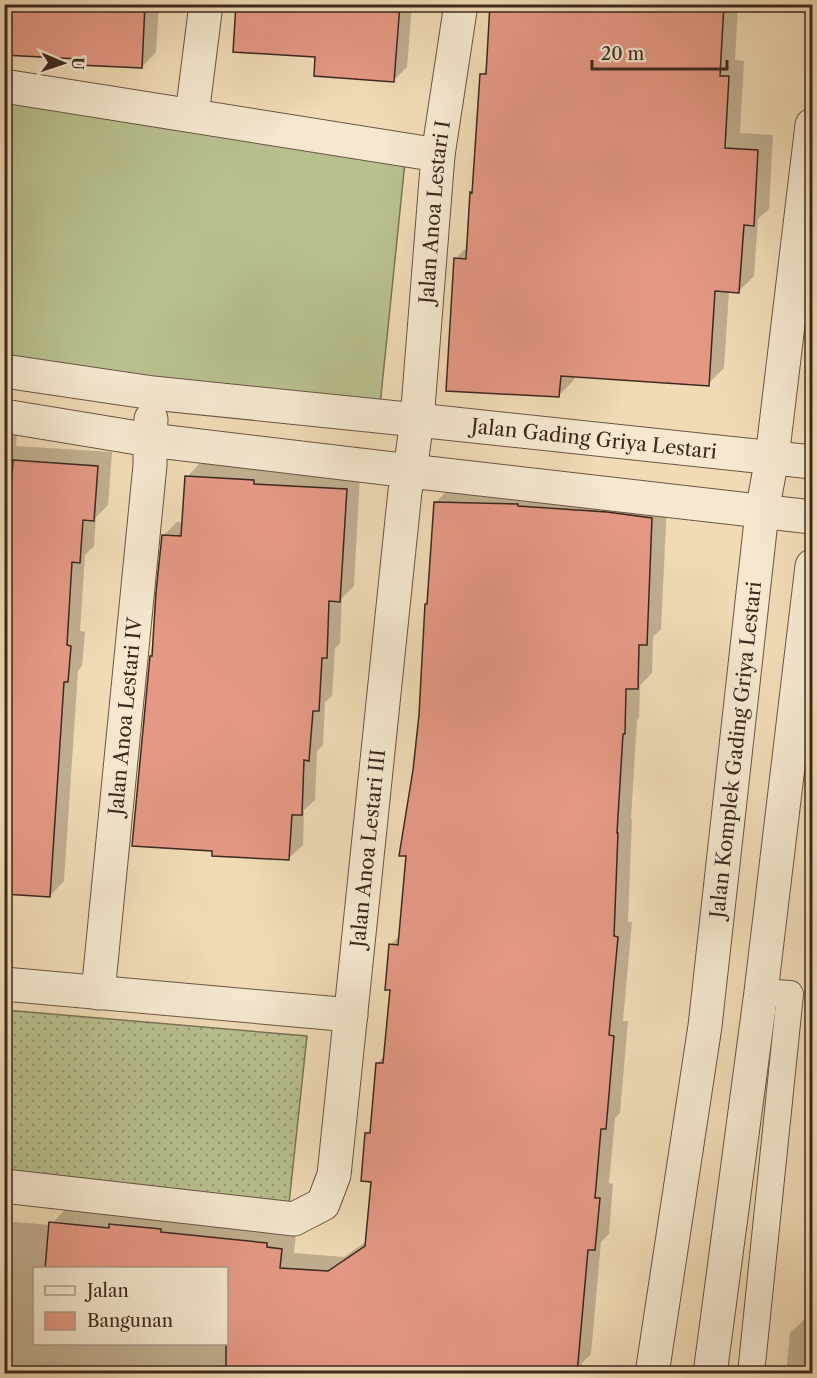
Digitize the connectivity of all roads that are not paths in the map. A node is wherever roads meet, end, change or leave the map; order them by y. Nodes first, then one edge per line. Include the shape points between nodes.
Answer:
1 (206, 4) edge
2 (461, 4) edge
3 (4, 86) edge
4 (192, 115) junction
5 (813, 125) edge
6 (438, 154) junction
7 (4, 371) edge
8 (153, 393) junction
9 (4, 416) edge
10 (417, 420) junction
11 (150, 440) junction
12 (772, 458) junction
13 (813, 462) edge
14 (407, 481) junction
15 (762, 512) junction
16 (813, 517) edge
17 (813, 566) edge
18 (4, 984) edge
19 (761, 992) junction
20 (98, 993) junction
21 (351, 1015) junction
22 (4, 1186) edge
23 (652, 1374) edge
24 (710, 1374) edge
25 (751, 1374) edge

1 - 4 street
2 - 6 street, Jalan Anoa Lestari I
3 - 4 street
4 - 6 street
5 - 12 street, Jalan Komplek Gading Griya Lestari
6 - 10 street, Jalan Anoa Lestari I
7 - 8 street
8 - 10 street
8 - 11 street, Jalan Anoa Lestari IV
9 - 11 street
10 - 12 street, Jalan Gading Griya Lestari
10 - 14 street, Jalan Anoa Lestari I
11 - 14 street
11 - 20 street, Jalan Anoa Lestari IV
12 - 13 street, Jalan Gading Griya Lestari
12 - 15 street, Jalan Komplek Gading Griya Lestari
14 - 15 street
14 - 21 street, Jalan Anoa Lestari III
15 - 16 street
15 - 23 street, Jalan Komplek Gading Griya Lestari via 705,1026
17 - 19 street
18 - 20 street
19 - 24 street
19 - 25 lane via 790,994
20 - 21 street
21 - 22 street, Jalan Anoa Lestari III via 334,1175 323,1204 294,1219

